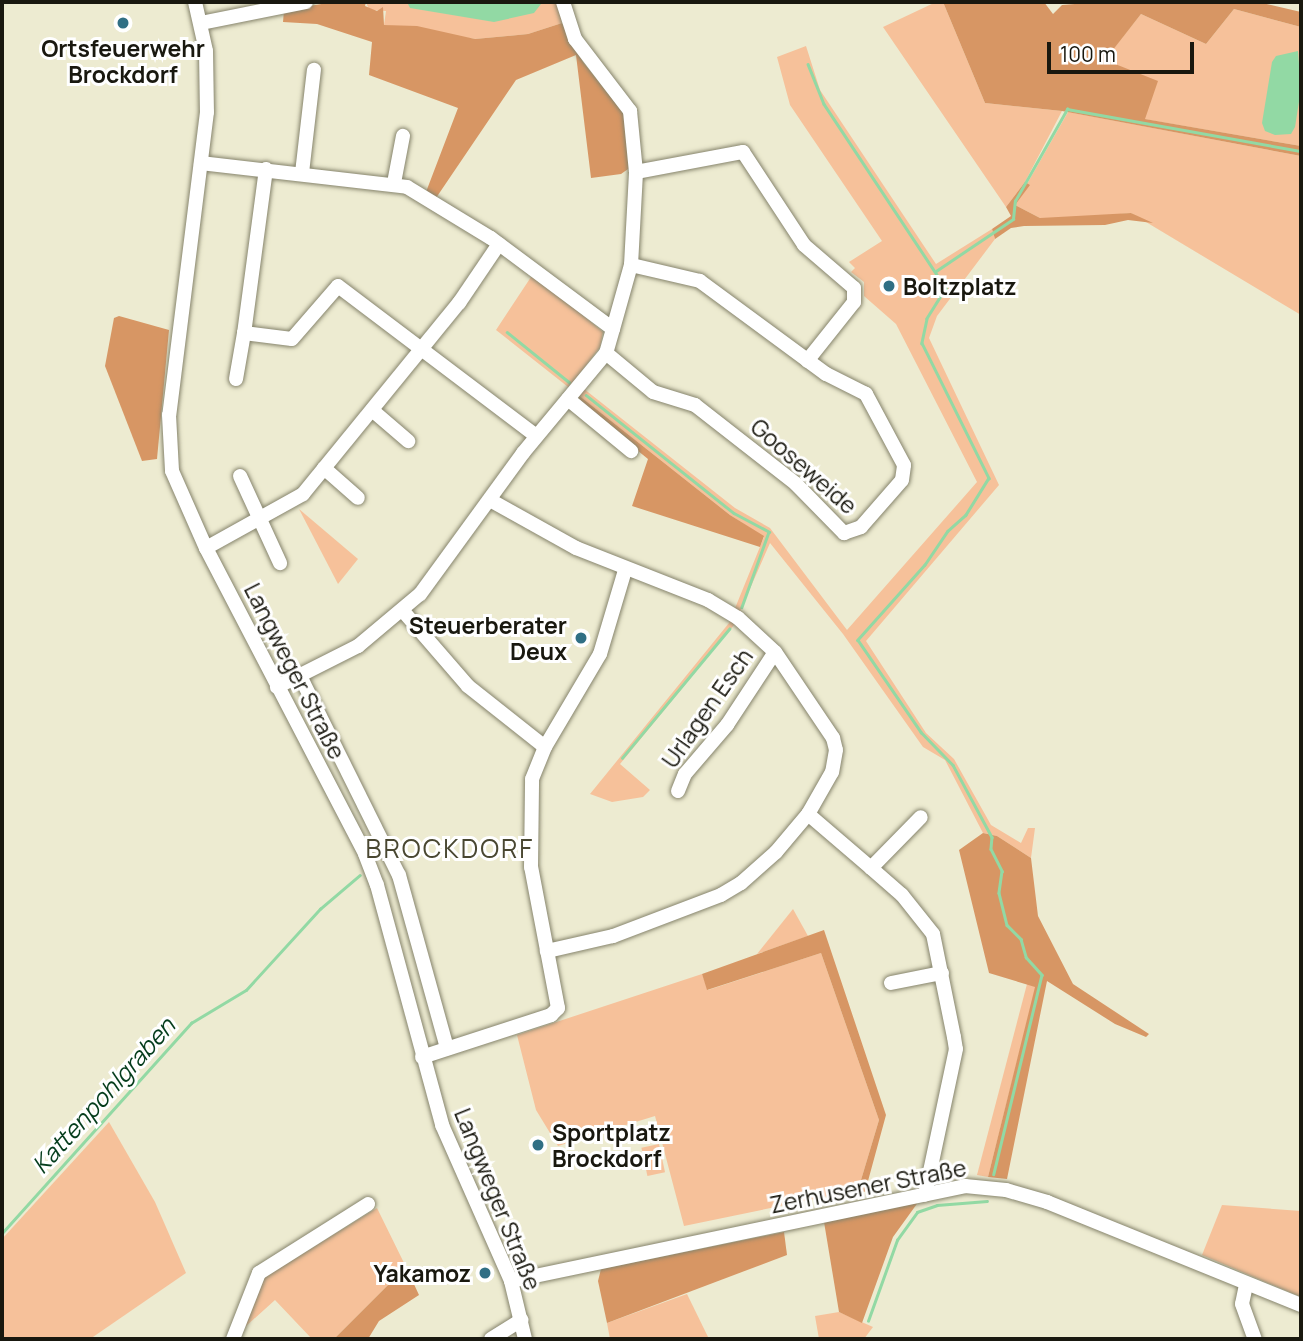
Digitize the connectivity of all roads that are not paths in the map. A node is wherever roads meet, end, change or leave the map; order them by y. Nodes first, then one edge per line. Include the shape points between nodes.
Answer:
1 (195, 2) edge
2 (306, 2) edge
3 (563, 2) edge
4 (201, 23) junction
5 (314, 70) dead end
6 (403, 136) dead end
7 (201, 163) junction
8 (267, 169) junction
9 (636, 172) junction
10 (302, 173) junction
11 (394, 183) junction
12 (499, 244) junction
13 (631, 265) junction
14 (613, 329) junction
15 (244, 333) junction
16 (419, 350) junction
17 (606, 353) junction
18 (807, 361) junction
19 (236, 379) dead end
20 (568, 399) junction
21 (372, 410) junction
22 (536, 436) junction
23 (408, 441) dead end
24 (631, 451) dead end
25 (324, 468) junction
26 (240, 476) dead end
27 (358, 498) dead end
28 (490, 500) junction
29 (261, 520) junction
30 (206, 548) junction
31 (281, 563) dead end
32 (625, 570) junction
33 (403, 611) junction
34 (775, 652) junction
35 (300, 676) junction
36 (277, 687) junction
37 (545, 747) junction
38 (678, 791) dead end
39 (808, 814) junction
40 (921, 817) dead end
41 (871, 868) junction
42 (547, 951) junction
43 (942, 973) junction
44 (891, 983) dead end
45 (447, 1048) junction
46 (422, 1057) junction
47 (925, 1195) junction
48 (369, 1204) dead end
49 (511, 1281) junction
50 (1246, 1285) junction
51 (1301, 1305) edge
52 (522, 1320) junction
53 (233, 1339) edge
54 (491, 1339) edge
55 (525, 1339) edge
56 (1255, 1339) edge

1 - 4 street, Langweger Straße
2 - 4 street
3 - 9 street via 575,39 630,111
4 - 7 street, Langweger Straße via 208,78
5 - 10 street
6 - 11 street
7 - 8 street
7 - 30 street, Langweger Straße via 168,434 175,482
8 - 10 street
8 - 15 street
9 - 13 street
9 - 18 street via 734,150 751,158 804,245 854,288 854,302
10 - 11 street
11 - 12 street
12 - 14 street
12 - 16 street via 459,303
13 - 14 street
13 - 18 street, Gooseweide via 699,281
14 - 17 street
15 - 16 street via 292,339 338,286
15 - 19 street
16 - 21 street
16 - 22 street
17 - 18 street, Gooseweide via 653,392 695,405 796,484 831,524 852,533 902,480 904,465 871,399
17 - 20 street
20 - 22 street
20 - 24 street
21 - 23 street
21 - 25 street
22 - 28 street
25 - 27 street
25 - 29 street via 297,500
26 - 29 street
28 - 32 street, Urlagen Esch
28 - 33 street via 440,570
29 - 30 street
29 - 31 street
30 - 36 street, Langweger Straße
32 - 34 street, Urlagen Esch via 708,600 738,618
32 - 37 street via 600,654
33 - 35 street via 358,646
33 - 37 street via 468,686
34 - 38 street, Urlagen Esch via 727,725 685,774
34 - 39 street, Urlagen Esch via 833,738 836,750 832,772
35 - 36 street
35 - 45 street via 407,896
36 - 46 street, Langweger Straße via 377,885
37 - 42 street via 532,779 529,836
39 - 41 street
39 - 42 street, Urlagen Esch via 776,852 741,883 613,936
40 - 41 street
41 - 43 street via 902,895 933,934
42 - 45 street via 558,1008 551,1015
43 - 44 street
43 - 47 street via 956,1049
45 - 46 street
46 - 49 street, Langweger Straße via 442,1125
47 - 49 street, Zerhusener Straße
47 - 50 street, Zerhusener Straße via 965,1186 1047,1202
48 - 53 street via 259,1273
49 - 52 street, Langweger Straße
50 - 51 street, Zerhusener Straße
50 - 56 street via 1242,1304
52 - 54 street
52 - 55 street, Langweger Straße

